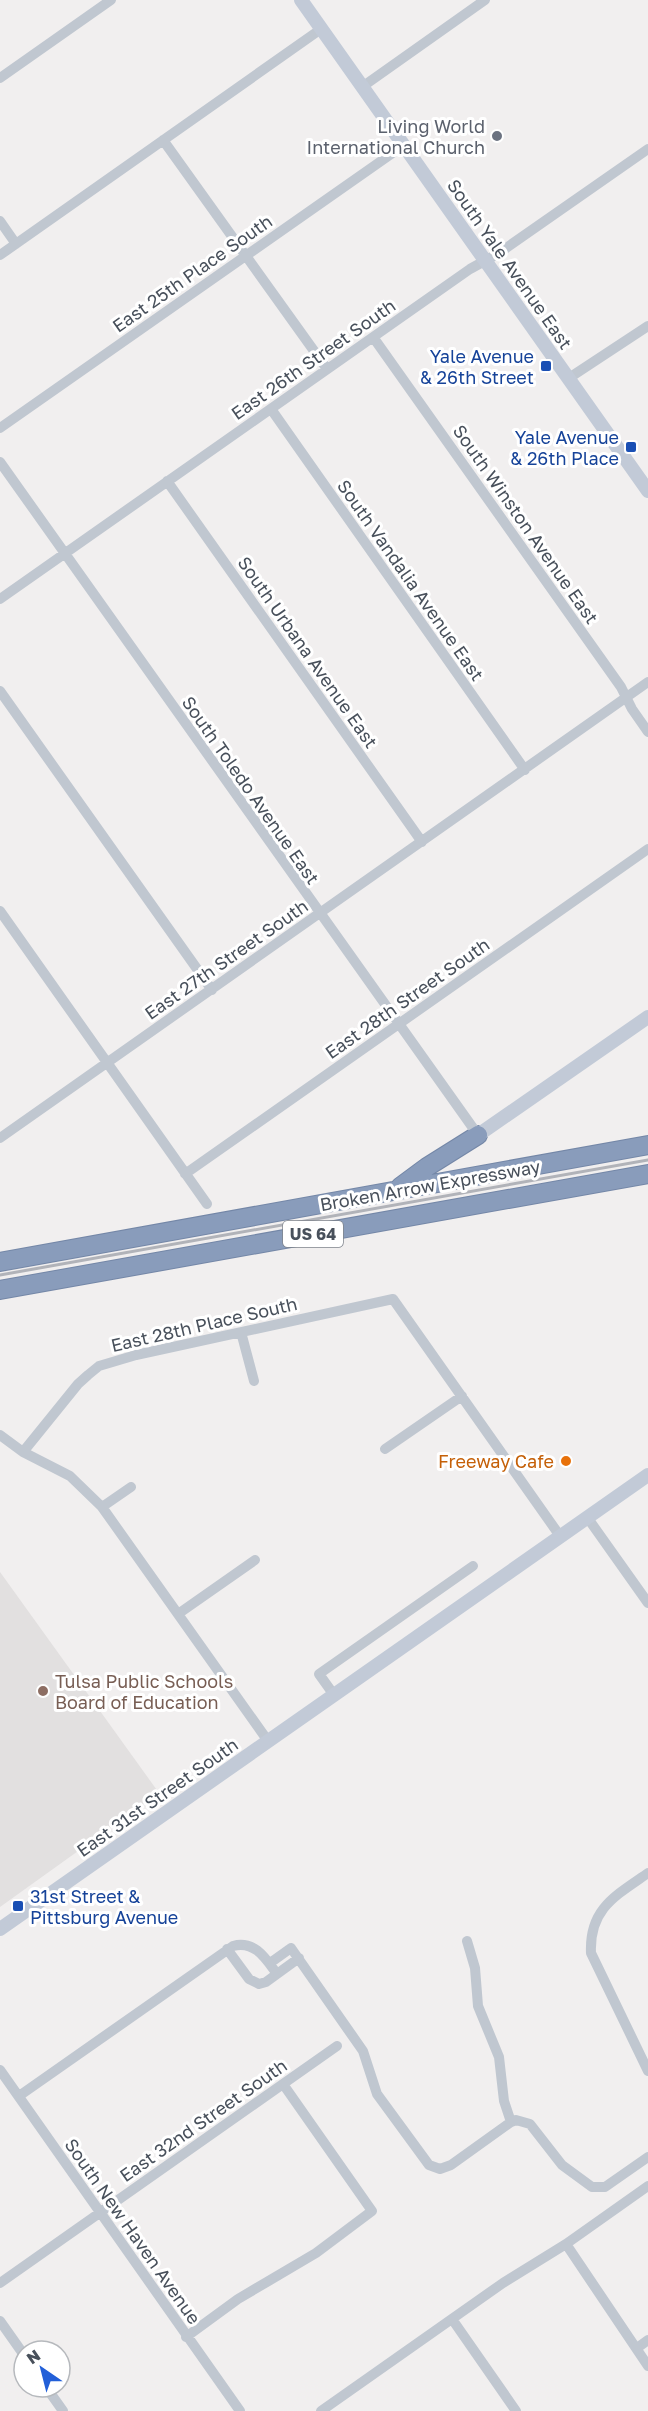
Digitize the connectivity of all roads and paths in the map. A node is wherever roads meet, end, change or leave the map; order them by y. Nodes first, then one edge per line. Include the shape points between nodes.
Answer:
1 (111, 0) edge
2 (301, 0) edge
3 (485, 0) edge
4 (321, 29) junction
5 (0, 78) edge
6 (362, 87) junction
7 (164, 140) junction
8 (404, 145) junction
9 (648, 149) edge
10 (0, 221) edge
11 (16, 244) junction
12 (0, 255) edge
13 (246, 255) junction
14 (486, 261) junction
15 (648, 326) edge
16 (373, 337) junction
17 (327, 369) junction
18 (568, 378) junction
19 (270, 409) junction
20 (0, 428) edge
21 (0, 462) edge
22 (167, 481) junction
23 (648, 490) edge
24 (65, 554) junction
25 (0, 599) edge
26 (648, 682) edge
27 (0, 691) edge
28 (626, 698) junction
29 (648, 732) edge
30 (525, 770) junction
31 (422, 842) junction
32 (648, 849) edge
33 (0, 911) edge
34 (320, 913) junction
35 (212, 990) junction
36 (648, 1017) edge
37 (400, 1023) junction
38 (108, 1063) junction
39 (1, 1135) edge
40 (478, 1135) junction
41 (648, 1145) edge
42 (185, 1174) junction
43 (648, 1174) edge
44 (396, 1190) junction
45 (207, 1204) dead end
46 (0, 1262) edge
47 (0, 1290) edge
48 (241, 1332) junction
49 (254, 1381) dead end
50 (462, 1396) junction
51 (0, 1435) edge
52 (385, 1449) dead end
53 (23, 1452) junction
54 (648, 1475) edge
55 (131, 1487) dead end
56 (102, 1507) junction
57 (587, 1517) junction
58 (560, 1536) junction
59 (255, 1560) dead end
60 (473, 1566) dead end
61 (648, 1603) edge
62 (178, 1614) junction
63 (334, 1695) junction
64 (268, 1741) junction
65 (648, 1873) edge
66 (0, 1929) edge
67 (467, 1941) dead end
68 (227, 1949) junction
69 (299, 1958) junction
70 (270, 1963) junction
71 (277, 1974) junction
72 (337, 2046) dead end
73 (0, 2070) edge
74 (648, 2071) edge
75 (283, 2084) junction
76 (19, 2096) junction
77 (511, 2122) junction
78 (648, 2157) edge
79 (648, 2186) edge
80 (100, 2211) junction
81 (566, 2244) junction
82 (0, 2283) edge
83 (452, 2319) junction
84 (0, 2321) edge
85 (186, 2337) junction
86 (13, 2339) edge
87 (648, 2340) edge
88 (637, 2348) junction
89 (648, 2366) edge
90 (240, 2411) edge
91 (321, 2411) edge
92 (516, 2411) edge

1 - 5 street
2 - 4 main road, South Yale Avenue East
3 - 6 street
4 - 6 main road, South Yale Avenue East
4 - 7 street
6 - 8 main road, South Yale Avenue East
7 - 11 street
7 - 13 street
8 - 13 street, East 25th Place South
8 - 14 main road, South Yale Avenue East
9 - 14 street, East 26th Street South
10 - 11 street
11 - 12 street
13 - 17 street
13 - 20 street, East 25th Place South
14 - 16 street, East 26th Street South
14 - 18 main road, South Yale Avenue East
15 - 18 street
16 - 17 street, East 26th Street South
16 - 28 street, South Winston Avenue East
17 - 19 street, East 26th Street South
18 - 23 main road, South Yale Avenue East
19 - 22 street, East 26th Street South
19 - 30 street, South Vandalia Avenue East
21 - 24 street, South Toledo Avenue East
22 - 24 street, East 26th Street South
22 - 31 street, South Urbana Avenue East
24 - 25 street, East 26th Street South
24 - 34 street, South Toledo Avenue East
26 - 28 street, East 27th Street South
27 - 35 street
28 - 29 street, South Winston Avenue East
28 - 30 street, East 27th Street South
30 - 31 street, East 27th Street South
31 - 34 street, East 27th Street South
32 - 37 street, East 28th Street South
33 - 38 street
34 - 35 street, East 27th Street South
34 - 37 street, South Toledo Avenue East
35 - 38 street, East 27th Street South
36 - 40 main road
37 - 40 street, South Toledo Avenue East
37 - 42 street, East 28th Street South
38 - 39 street, East 27th Street South
38 - 42 street
40 - 44 highway
41 - 44 highway, Broken Arrow Expressway / US 64
42 - 45 street
43 - 47 highway, Broken Arrow Expressway / US 64
44 - 46 highway, Broken Arrow Expressway / US 64
48 - 49 street
48 - 50 street, East 28th Place South via 393,1299
48 - 53 street, East 28th Place South via 99,1366 78,1384
50 - 52 street
50 - 58 street
51 - 53 street
53 - 56 street via 70,1476
54 - 57 main road, East 31st Street South
55 - 56 street
56 - 62 street
57 - 58 main road, East 31st Street South
57 - 61 street
58 - 63 main road, East 31st Street South
59 - 62 street
60 - 63 street via 319,1674
62 - 64 street
63 - 64 main road, East 31st Street South
64 - 66 main road, East 31st Street South
65 - 74 street via 602,1909 593,1927 591,1953
67 - 77 street via 475,1968 478,2006 498,2057
68 - 70 street via 248,1945
68 - 71 street via 254,1983 266,1982
68 - 76 street
69 - 70 street via 291,1948
69 - 71 street
69 - 77 street via 363,2051 377,2094 429,2165 446,2168
70 - 71 street
72 - 75 street, East 32nd Street South
73 - 76 street, South New Haven Avenue
75 - 80 street, East 32nd Street South
75 - 85 street via 372,2211 316,2253 238,2299
76 - 80 street, South New Haven Avenue
77 - 78 street via 530,2124 562,2165 578,2179 599,2189
79 - 81 street
80 - 82 street, East 32nd Street South
80 - 85 street, South New Haven Avenue
81 - 83 street
81 - 88 street
83 - 91 street
83 - 92 street
84 - 86 street
85 - 90 street, South New Haven Avenue
87 - 88 street
88 - 89 street

